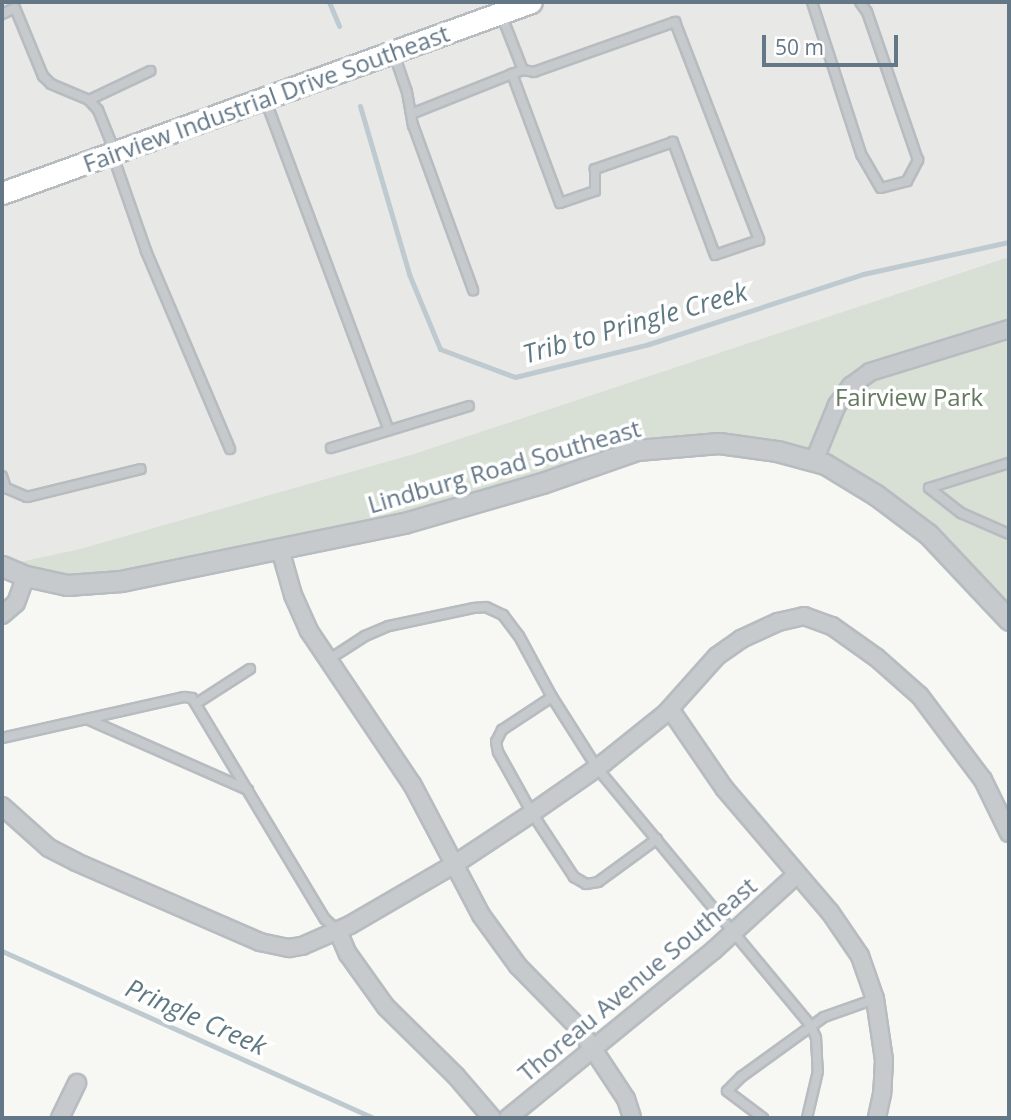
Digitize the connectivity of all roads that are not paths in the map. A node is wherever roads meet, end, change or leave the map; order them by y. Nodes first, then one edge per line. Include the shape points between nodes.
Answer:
1 (531, 2) edge
2 (812, 2) edge
3 (860, 2) edge
4 (500, 13) junction
5 (2, 14) edge
6 (393, 52) junction
7 (523, 70) junction
8 (150, 71) dead end
9 (512, 75) junction
10 (264, 98) junction
11 (89, 100) junction
12 (411, 114) junction
13 (114, 152) junction
14 (2, 193) edge
15 (473, 290) dead end
16 (1009, 329) edge
17 (469, 406) dead end
18 (389, 430) junction
19 (331, 448) dead end
20 (230, 449) dead end
21 (814, 461) junction
22 (1009, 463) edge
23 (141, 469) dead end
24 (2, 475) edge
25 (1009, 534) edge
26 (280, 549) junction
27 (2, 566) edge
28 (26, 576) junction
29 (2, 615) edge
30 (1009, 621) edge
31 (327, 660) junction
32 (250, 669) dead end
33 (552, 697) junction
34 (197, 703) junction
35 (670, 709) junction
36 (87, 719) junction
37 (2, 738) edge
38 (597, 768) junction
39 (248, 790) junction
40 (2, 806) edge
41 (532, 814) junction
42 (1009, 834) edge
43 (657, 839) junction
44 (455, 864) junction
45 (796, 875) junction
46 (338, 931) junction
47 (734, 932) junction
48 (874, 999) junction
49 (811, 1026) junction
50 (593, 1048) junction
51 (77, 1083) dead end
52 (60, 1118) edge
53 (492, 1118) edge
54 (508, 1118) edge
55 (632, 1118) edge
56 (763, 1118) edge
57 (807, 1118) edge
58 (877, 1118) edge

1 - 4 main road, Fairview Industrial Drive Southeast
2 - 3 lane via 861,154 881,188 907,181 918,160
4 - 6 main road, Fairview Industrial Drive Southeast
4 - 7 lane
5 - 11 lane via 15,8 43,76 51,84
6 - 10 main road, Fairview Industrial Drive Southeast
6 - 12 lane
7 - 9 lane
7 - 9 lane via 534,72 675,22 759,240 715,255 673,142 595,169 595,191 560,204
8 - 11 lane
9 - 12 lane
10 - 13 main road, Fairview Industrial Drive Southeast
10 - 18 lane
11 - 13 lane via 98,110
12 - 15 lane
13 - 14 main road, Fairview Industrial Drive Southeast
13 - 20 lane via 146,251
16 - 21 street via 870,372 836,405
17 - 18 lane
18 - 19 lane
21 - 26 street, Lindburg Road Southeast via 719,443 637,450 451,510
21 - 30 street, Lindburg Road Southeast via 876,495 928,534
22 - 25 lane via 929,488 961,513
23 - 24 lane via 27,497 6,488
26 - 28 street, Lindburg Road Southeast via 100,584 67,585
26 - 31 street via 298,610
27 - 28 street, Lindburg Road Southeast
28 - 29 street via 16,603
31 - 33 lane via 380,629 486,607 509,622
31 - 44 street via 387,743
32 - 34 lane
33 - 38 lane
33 - 41 lane via 502,730 496,741
34 - 36 lane via 184,697
34 - 39 lane
35 - 38 street
35 - 42 street via 709,664 741,639 804,616 832,626 920,696 983,780
35 - 45 street via 724,788
36 - 37 lane
36 - 39 lane
38 - 41 street
38 - 43 lane
39 - 46 lane via 325,919
40 - 46 street via 49,848 260,942 289,948
41 - 43 lane via 574,877 586,884 598,883
41 - 44 street
43 - 47 lane
44 - 46 street
44 - 50 street via 498,942
45 - 47 street, Thoreau Avenue Southeast
45 - 48 street via 830,912 860,956
46 - 53 street via 348,954 386,1007
47 - 49 lane
47 - 50 street, Thoreau Avenue Southeast
48 - 49 lane
48 - 58 street via 884,1060
49 - 56 lane via 727,1091
49 - 57 lane via 818,1071
50 - 54 street, Thoreau Avenue Southeast
50 - 55 street via 626,1099
51 - 52 street

